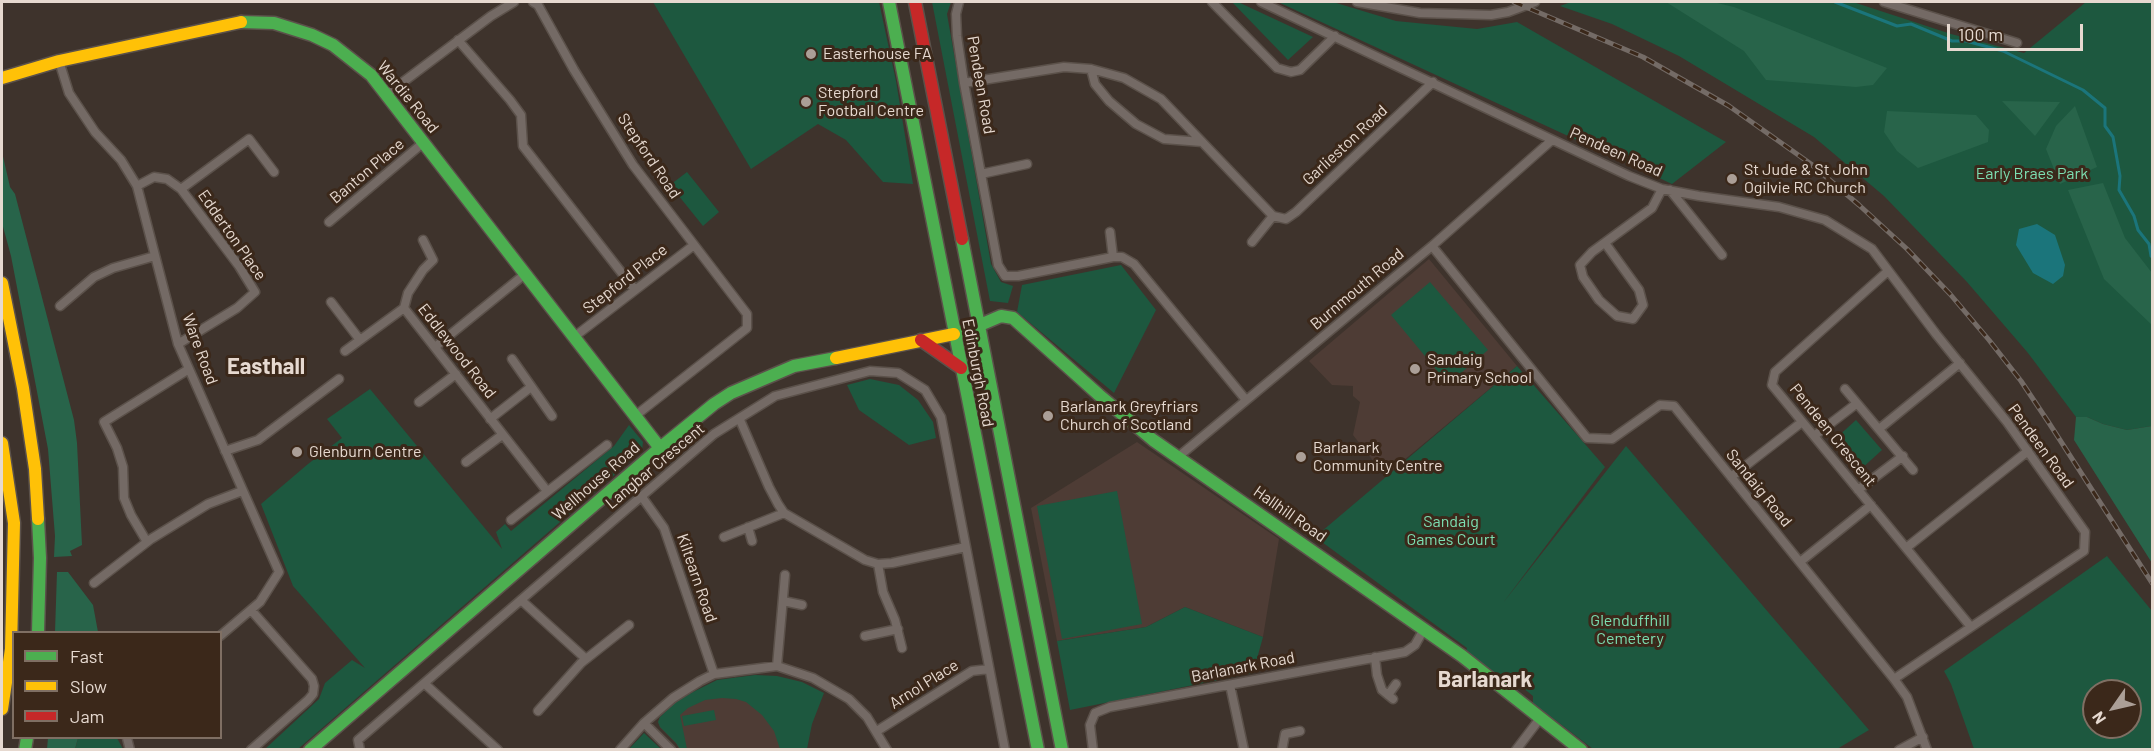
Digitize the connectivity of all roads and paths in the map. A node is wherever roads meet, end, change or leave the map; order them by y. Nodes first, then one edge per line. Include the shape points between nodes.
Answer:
1 (514, 2) edge
2 (533, 2) edge
3 (889, 2) edge
4 (915, 2) edge
5 (959, 2) edge
6 (1212, 2) edge
7 (1261, 2) edge
8 (1357, 2) edge
9 (1535, 2) edge
10 (1884, 2) edge
11 (1335, 36) junction
12 (459, 40) junction
13 (2017, 43) dead end
14 (59, 61) junction
15 (1091, 69) junction
16 (2, 78) edge
17 (1433, 82) junction
18 (964, 83) junction
19 (387, 94) junction
20 (1552, 140) junction
21 (424, 142) junction
22 (1202, 142) junction
23 (1027, 164) dead end
24 (274, 172) dead end
25 (981, 174) junction
26 (137, 186) junction
27 (952, 187) junction
28 (181, 189) junction
29 (1666, 189) junction
30 (926, 192) junction
31 (1273, 216) junction
32 (328, 222) dead end
33 (1110, 232) dead end
34 (423, 240) dead end
35 (1252, 242) dead end
36 (1605, 243) junction
37 (694, 245) junction
38 (1431, 246) junction
39 (1722, 255) dead end
40 (155, 256) junction
41 (1113, 257) junction
42 (1888, 271) junction
43 (525, 274) junction
44 (2, 283) edge
45 (635, 290) junction
46 (331, 303) dead end
47 (60, 306) dead end
48 (404, 308) junction
49 (980, 325) junction
50 (954, 334) junction
51 (574, 337) junction
52 (360, 340) junction
53 (921, 340) junction
54 (178, 344) junction
55 (435, 347) junction
56 (345, 351) dead end
57 (512, 359) dead end
58 (1960, 363) junction
59 (960, 368) junction
60 (189, 369) junction
61 (456, 374) junction
62 (339, 379) dead end
63 (531, 387) junction
64 (1845, 389) dead end
65 (1246, 400) junction
66 (419, 402) dead end
67 (1856, 404) junction
68 (552, 416) dead end
69 (635, 416) junction
70 (490, 419) junction
71 (740, 420) junction
72 (1802, 422) junction
73 (1879, 429) junction
74 (502, 435) junction
75 (1814, 436) junction
76 (2, 443) edge
77 (607, 445) dead end
78 (660, 448) junction
79 (225, 451) junction
80 (2028, 451) junction
81 (1903, 456) junction
82 (1178, 457) junction
83 (466, 462) dead end
84 (1913, 470) dead end
85 (1731, 477) junction
86 (1858, 490) junction
87 (242, 491) junction
88 (547, 491) junction
89 (642, 497) junction
90 (1871, 505) junction
91 (784, 513) junction
92 (511, 520) dead end
93 (748, 527) junction
94 (724, 537) dead end
95 (752, 541) dead end
96 (147, 542) junction
97 (966, 548) junction
98 (1906, 548) junction
99 (1800, 562) junction
100 (878, 564) junction
101 (785, 575) dead end
102 (94, 583) dead end
103 (520, 600) junction
104 (783, 601) junction
105 (802, 604) dead end
106 (250, 610) junction
107 (629, 625) dead end
108 (1971, 627) junction
109 (898, 629) junction
110 (1424, 629) junction
111 (38, 631) edge
112 (222, 634) edge
113 (865, 636) dead end
114 (902, 648) dead end
115 (1375, 657) junction
116 (586, 659) junction
117 (777, 666) junction
118 (989, 669) junction
119 (714, 674) junction
120 (1894, 679) junction
121 (425, 684) junction
122 (1396, 684) dead end
123 (1230, 685) junction
124 (2, 709) edge
125 (538, 711) dead end
126 (1541, 717) junction
127 (644, 723) junction
128 (877, 731) junction
129 (1300, 731) dead end
130 (1923, 737) junction
131 (251, 750) edge
132 (310, 750) edge
133 (360, 750) edge
134 (498, 750) edge
135 (620, 750) edge
136 (671, 750) edge
137 (887, 750) edge
138 (1005, 750) edge
139 (1038, 750) edge
140 (1062, 750) edge
141 (1093, 750) edge
142 (1244, 750) edge
143 (1282, 750) edge
144 (1516, 750) edge
145 (1581, 750) edge
146 (1899, 750) edge
147 (1928, 750) edge

1 - 12 street
2 - 37 street, Stepford Road via 633,165
3 - 30 main road, Edinburgh Road
4 - 27 main road, Edinburgh Road
5 - 18 street, Pendeen Road via 957,36
6 - 11 street via 1277,68 1291,72 1300,70
7 - 11 street, Pendeen Road
8 - 9 street via 1420,14 1491,15
10 - 13 street
11 - 17 street, Pendeen Road
12 - 19 street
12 - 45 street via 521,115 523,146
14 - 16 main road, Wardie Road
14 - 19 main road, Wardie Road via 255,21 274,23 333,45 371,75
14 - 26 street, Ware Road via 69,93
15 - 18 street via 1064,67
15 - 22 street via 1124,78 1161,99
15 - 22 street via 1095,84 1136,124 1164,139
17 - 20 street, Pendeen Road
17 - 31 street, Garlieston Road via 1296,212 1286,219
18 - 25 street, Pendeen Road
19 - 21 main road, Wardie Road
20 - 29 street, Pendeen Road
20 - 38 street, Burnmouth Road
21 - 32 street, Banton Place
21 - 43 main road, Wardie Road
22 - 31 street
23 - 25 street
24 - 28 street via 249,139
25 - 41 street, Pendeen Road via 998,265 1005,276
26 - 28 street, Edderton Place via 154,177 167,179
26 - 40 street, Ware Road
27 - 30 main road
27 - 49 main road, Edinburgh Road
28 - 54 street, Edderton Place via 255,292 237,308
29 - 36 street via 1652,208
29 - 39 street
29 - 42 street, Pendeen Road via 1779,207 1825,220 1872,249
30 - 50 main road, Edinburgh Road
31 - 35 street
33 - 41 street
34 - 48 street, Eddlewood Road via 433,260 408,294
36 - 36 street via 1580,265 1583,277 1599,300 1617,316 1633,319 1643,305 1639,290
37 - 45 street, Stepford Place
37 - 69 street, Stepford Road via 747,314 747,328
38 - 65 street, Burnmouth Road
38 - 85 street, Sandaig Road via 1587,438 1612,439 1660,405 1674,406
40 - 47 street via 94,277
40 - 54 street, Ware Road
41 - 65 street via 1134,264
42 - 58 street, Pendeen Road
42 - 72 street, Pendeen Crescent via 1775,372 1772,385
43 - 51 main road, Wardie Road
43 - 55 street
44 - 111 main road via 35,469 40,558
45 - 51 street, Stepford Place
46 - 52 street
48 - 52 street
48 - 55 street, Eddlewood Road
49 - 50 main road, Wellhouse Road
49 - 82 main road, Hallhill Road via 1001,316 1013,318 1099,395
49 - 140 main road, Edinburgh Road
50 - 53 main road, Wellhouse Road
50 - 59 main road, Edinburgh Road
51 - 69 main road, Wardie Road
52 - 56 street
53 - 59 main road
53 - 78 main road, Wellhouse Road via 794,366 731,393
54 - 60 street, Ware Road
55 - 61 street, Eddlewood Road
57 - 63 street
58 - 73 street
58 - 80 street, Pendeen Road
59 - 139 main road, Edinburgh Road
60 - 79 street, Ware Road
60 - 96 street via 104,422 123,467 124,498
61 - 66 street
61 - 70 street, Eddlewood Road
62 - 79 street via 258,440
63 - 68 street
63 - 70 street, Eddlewood Road
64 - 67 street
65 - 82 street, Burnmouth Road
67 - 73 street
67 - 75 street
69 - 78 main road, Wardie Road
70 - 74 street, Eddlewood Road
71 - 89 street, Langbar Crescent via 714,434
71 - 91 street
71 - 97 street, Langbar Crescent via 775,396 870,371 898,373 926,390 941,417
72 - 75 street, Pendeen Crescent
72 - 85 street
73 - 81 street
74 - 83 street
74 - 88 street, Eddlewood Road
75 - 86 street, Pendeen Crescent
76 - 124 main road via 14,523 11,649
77 - 88 street
78 - 132 main road, Wellhouse Road
79 - 87 street, Ware Road
80 - 98 street
80 - 108 street, Pendeen Road via 2085,532 2084,551
81 - 84 street
81 - 86 street
82 - 110 main road, Hallhill Road
85 - 99 street, Sandaig Road
86 - 90 street, Pendeen Crescent
87 - 96 street via 208,504
87 - 106 street, Ware Road via 279,572
88 - 92 street
89 - 103 street, Langbar Crescent
89 - 119 street, Kiltearn Road via 664,528
90 - 98 street, Pendeen Crescent
90 - 99 street
91 - 93 street
91 - 100 street
93 - 94 street
93 - 95 street
96 - 102 street
97 - 100 street
97 - 118 street, Langbar Crescent
98 - 108 street, Pendeen Crescent
99 - 120 street, Sandaig Road
100 - 109 street via 883,592
101 - 104 street
103 - 116 street
103 - 121 street, Langbar Crescent
104 - 105 street
104 - 117 street
106 - 112 street, Ware Road
106 - 131 street via 314,686 308,700
107 - 116 street
108 - 120 street
109 - 113 street
109 - 114 street
110 - 115 street, Barlanark Road via 1415,645 1405,652
110 - 126 main road, Hallhill Road
115 - 122 street via 1382,690 1391,697
115 - 123 street, Barlanark Road
116 - 125 street
117 - 119 street
117 - 128 street via 813,678 849,699
118 - 128 street, Arnol Place via 972,671
118 - 138 street, Langbar Crescent
119 - 127 street via 673,698
120 - 130 street, Sandaig Road via 1907,697
121 - 133 street, Langbar Crescent via 358,740
121 - 134 street
123 - 141 street, Barlanark Road via 1095,712 1090,724
123 - 142 street
126 - 144 street
126 - 145 main road, Hallhill Road
127 - 135 street
127 - 136 street
128 - 137 street
129 - 143 street via 1285,734
130 - 146 street
130 - 147 street, Sandaig Road

